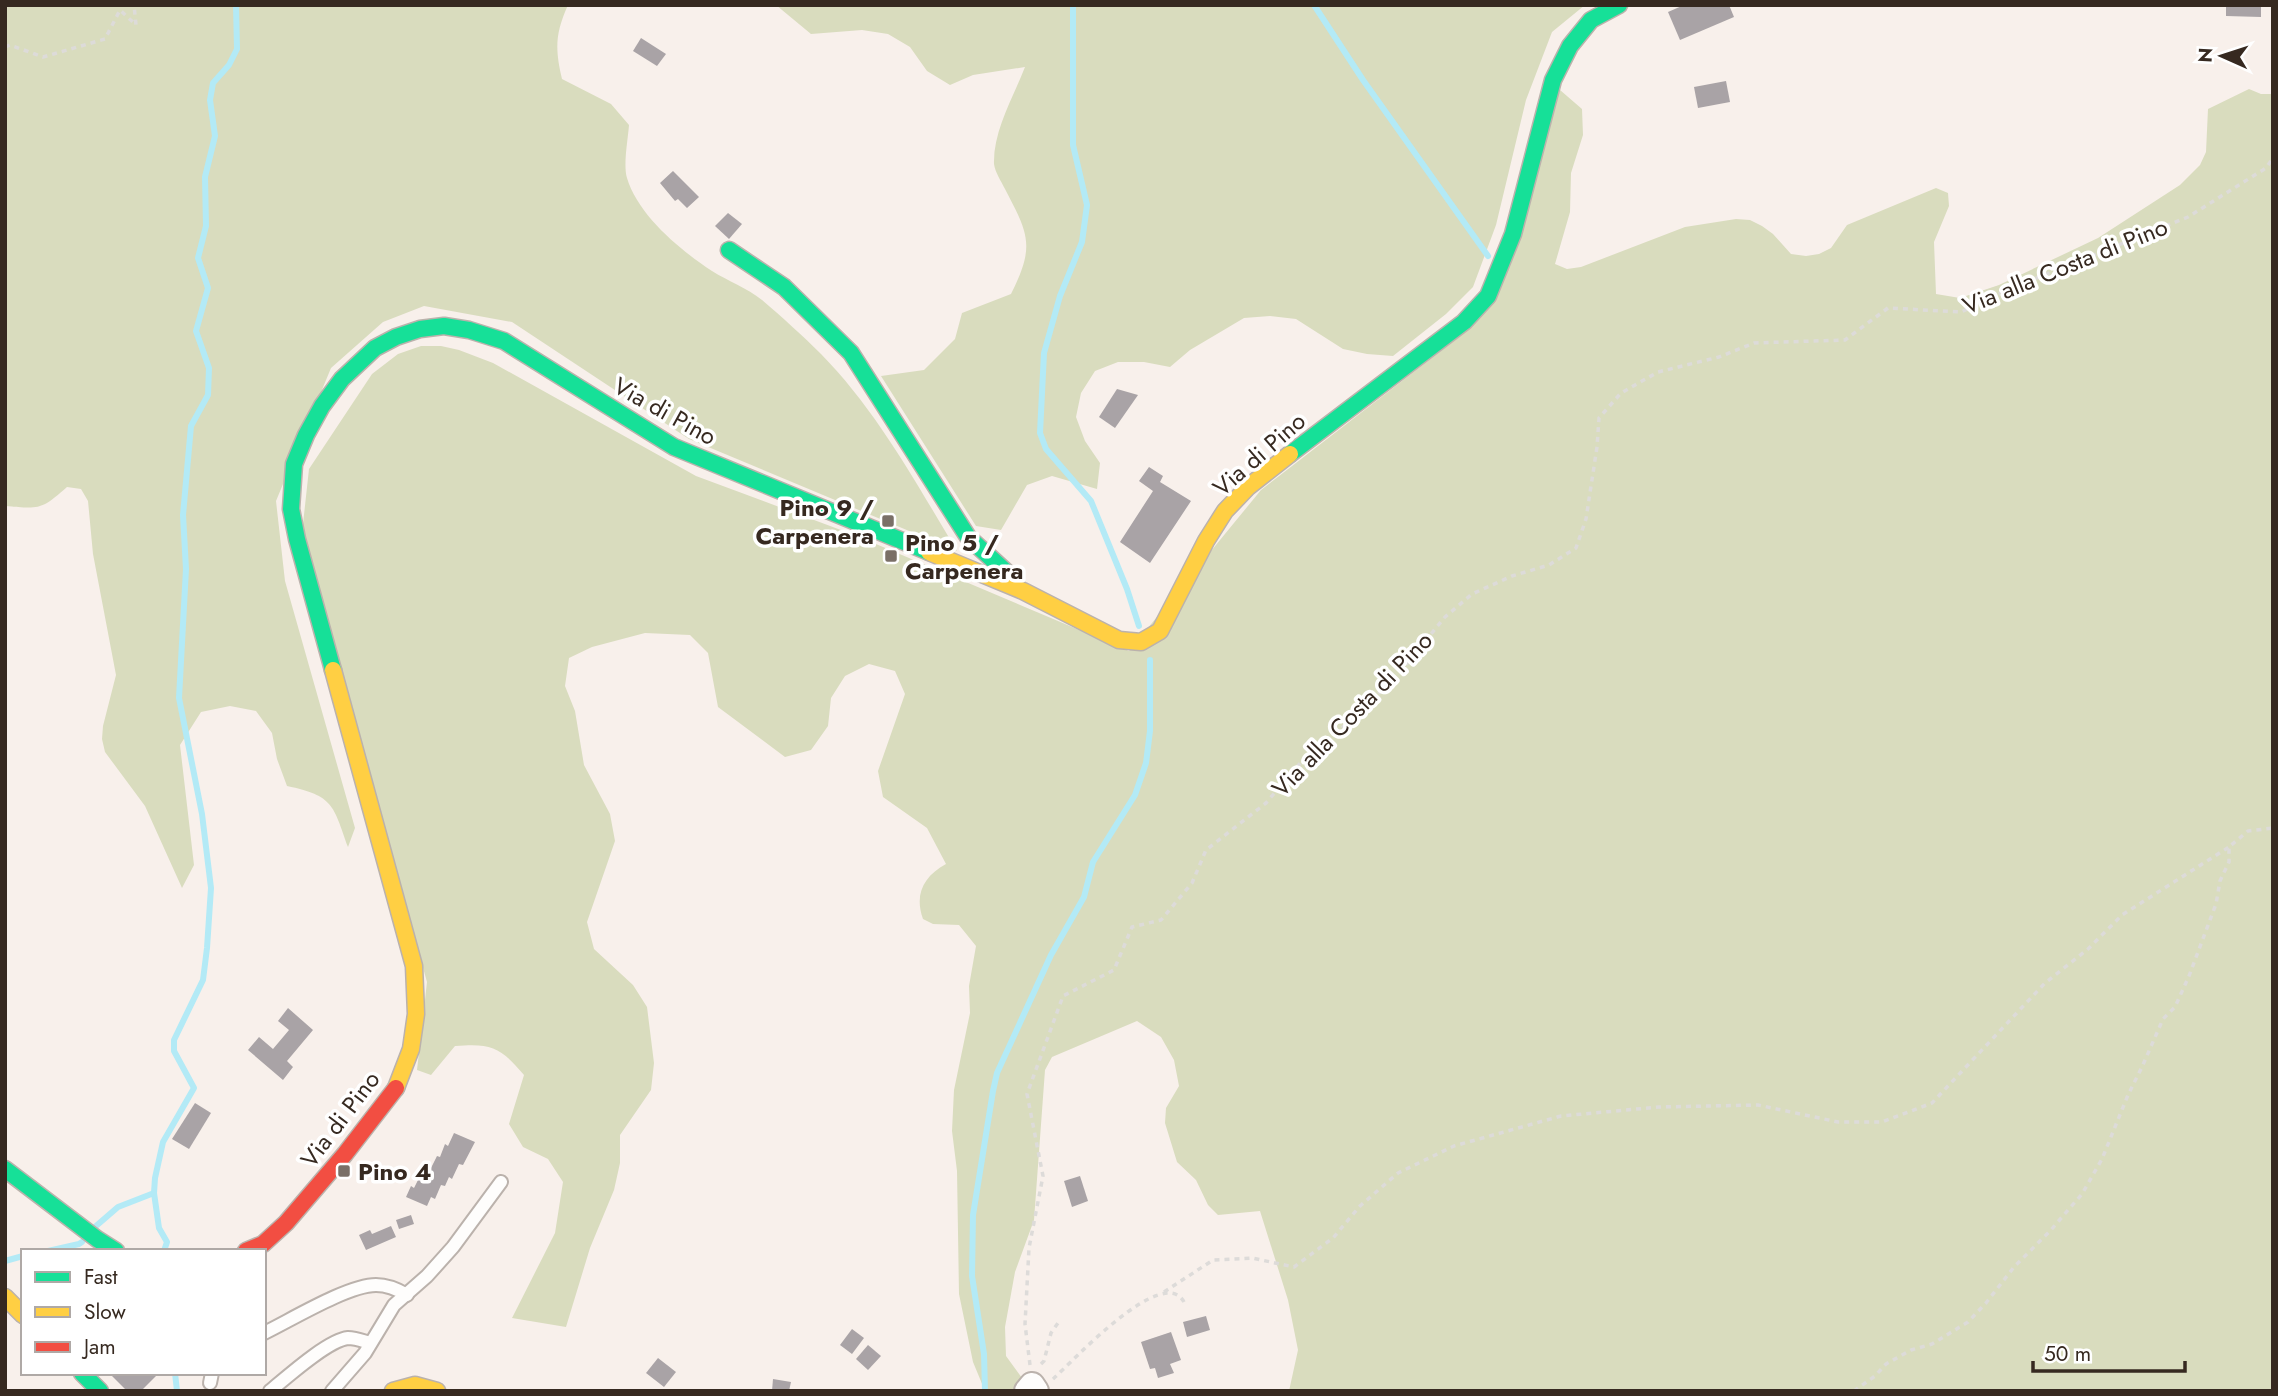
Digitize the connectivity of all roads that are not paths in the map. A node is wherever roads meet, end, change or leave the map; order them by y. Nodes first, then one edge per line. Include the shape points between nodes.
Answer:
1 (1619, 5) edge
2 (729, 250) dead end
3 (1023, 592) junction
4 (5, 1169) edge
5 (501, 1182) dead end
6 (113, 1249) edge
7 (251, 1249) edge
8 (407, 1295) junction
9 (5, 1297) edge
10 (21, 1313) edge
11 (266, 1332) edge
12 (370, 1343) junction
13 (84, 1375) edge
14 (100, 1391) edge
15 (271, 1391) edge
16 (332, 1391) edge
17 (393, 1391) edge
18 (437, 1391) edge

1 - 3 street, Via di Pino via 1591,20 1570,46 1553,80 1513,234 1488,296 1464,322 1248,487 1212,531 1172,611 1151,640 1119,640
2 - 3 street via 785,287 851,353 968,537 1013,576
3 - 7 street, Via di Pino via 674,447 504,341 444,326 420,329 396,337 357,363 306,435 294,464 291,509 414,966 416,1014 411,1049 395,1091 286,1223
4 - 6 street
5 - 8 lane via 453,1247
8 - 11 lane via 383,1285 353,1289
8 - 12 lane via 394,1305
9 - 10 street
12 - 15 lane via 347,1338 335,1343
12 - 16 lane
13 - 14 street
17 - 18 street via 426,1384

